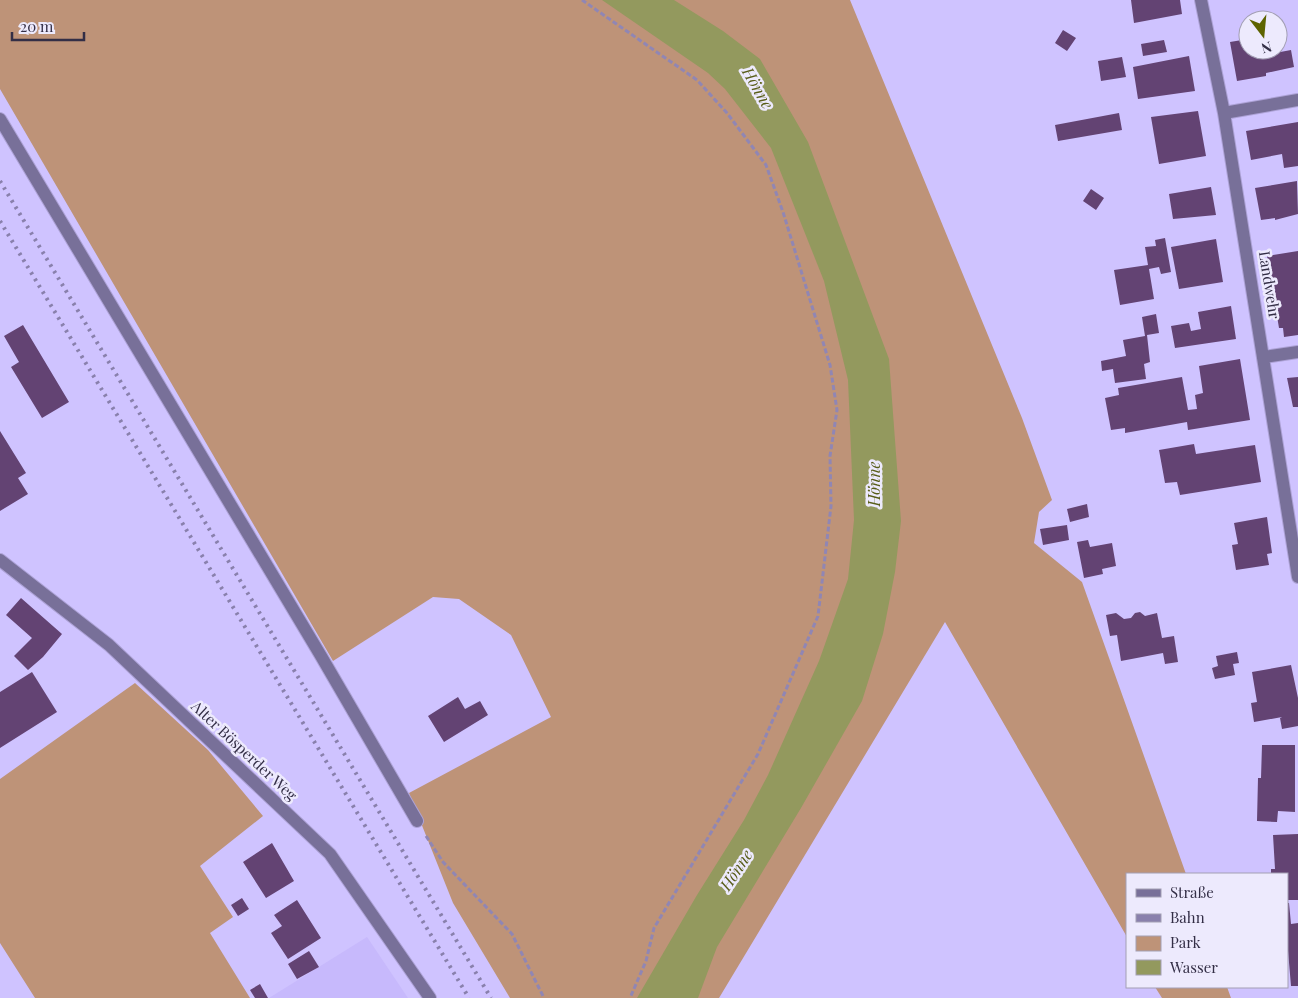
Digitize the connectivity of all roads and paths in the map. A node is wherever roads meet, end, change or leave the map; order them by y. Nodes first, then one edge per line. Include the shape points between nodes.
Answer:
1 (582, 0) edge
2 (1201, 0) edge
3 (1298, 100) edge
4 (1224, 113) junction
5 (0, 119) edge
6 (1298, 352) edge
7 (1264, 357) junction
8 (0, 560) edge
9 (1298, 577) edge
10 (417, 821) joint
11 (430, 998) edge
12 (544, 998) edge
13 (630, 998) edge

1 - 13 path via 697,80 766,165 784,212 830,364 837,410 830,456 830,506 818,616 758,754 654,928 646,961
2 - 4 street, Landwehr
3 - 4 street
4 - 7 street, Landwehr
5 - 10 street
6 - 7 street
7 - 9 street, Landwehr
8 - 11 street, Alter Bösperder Weg via 109,645 330,854
10 - 12 path via 443,862 512,934

